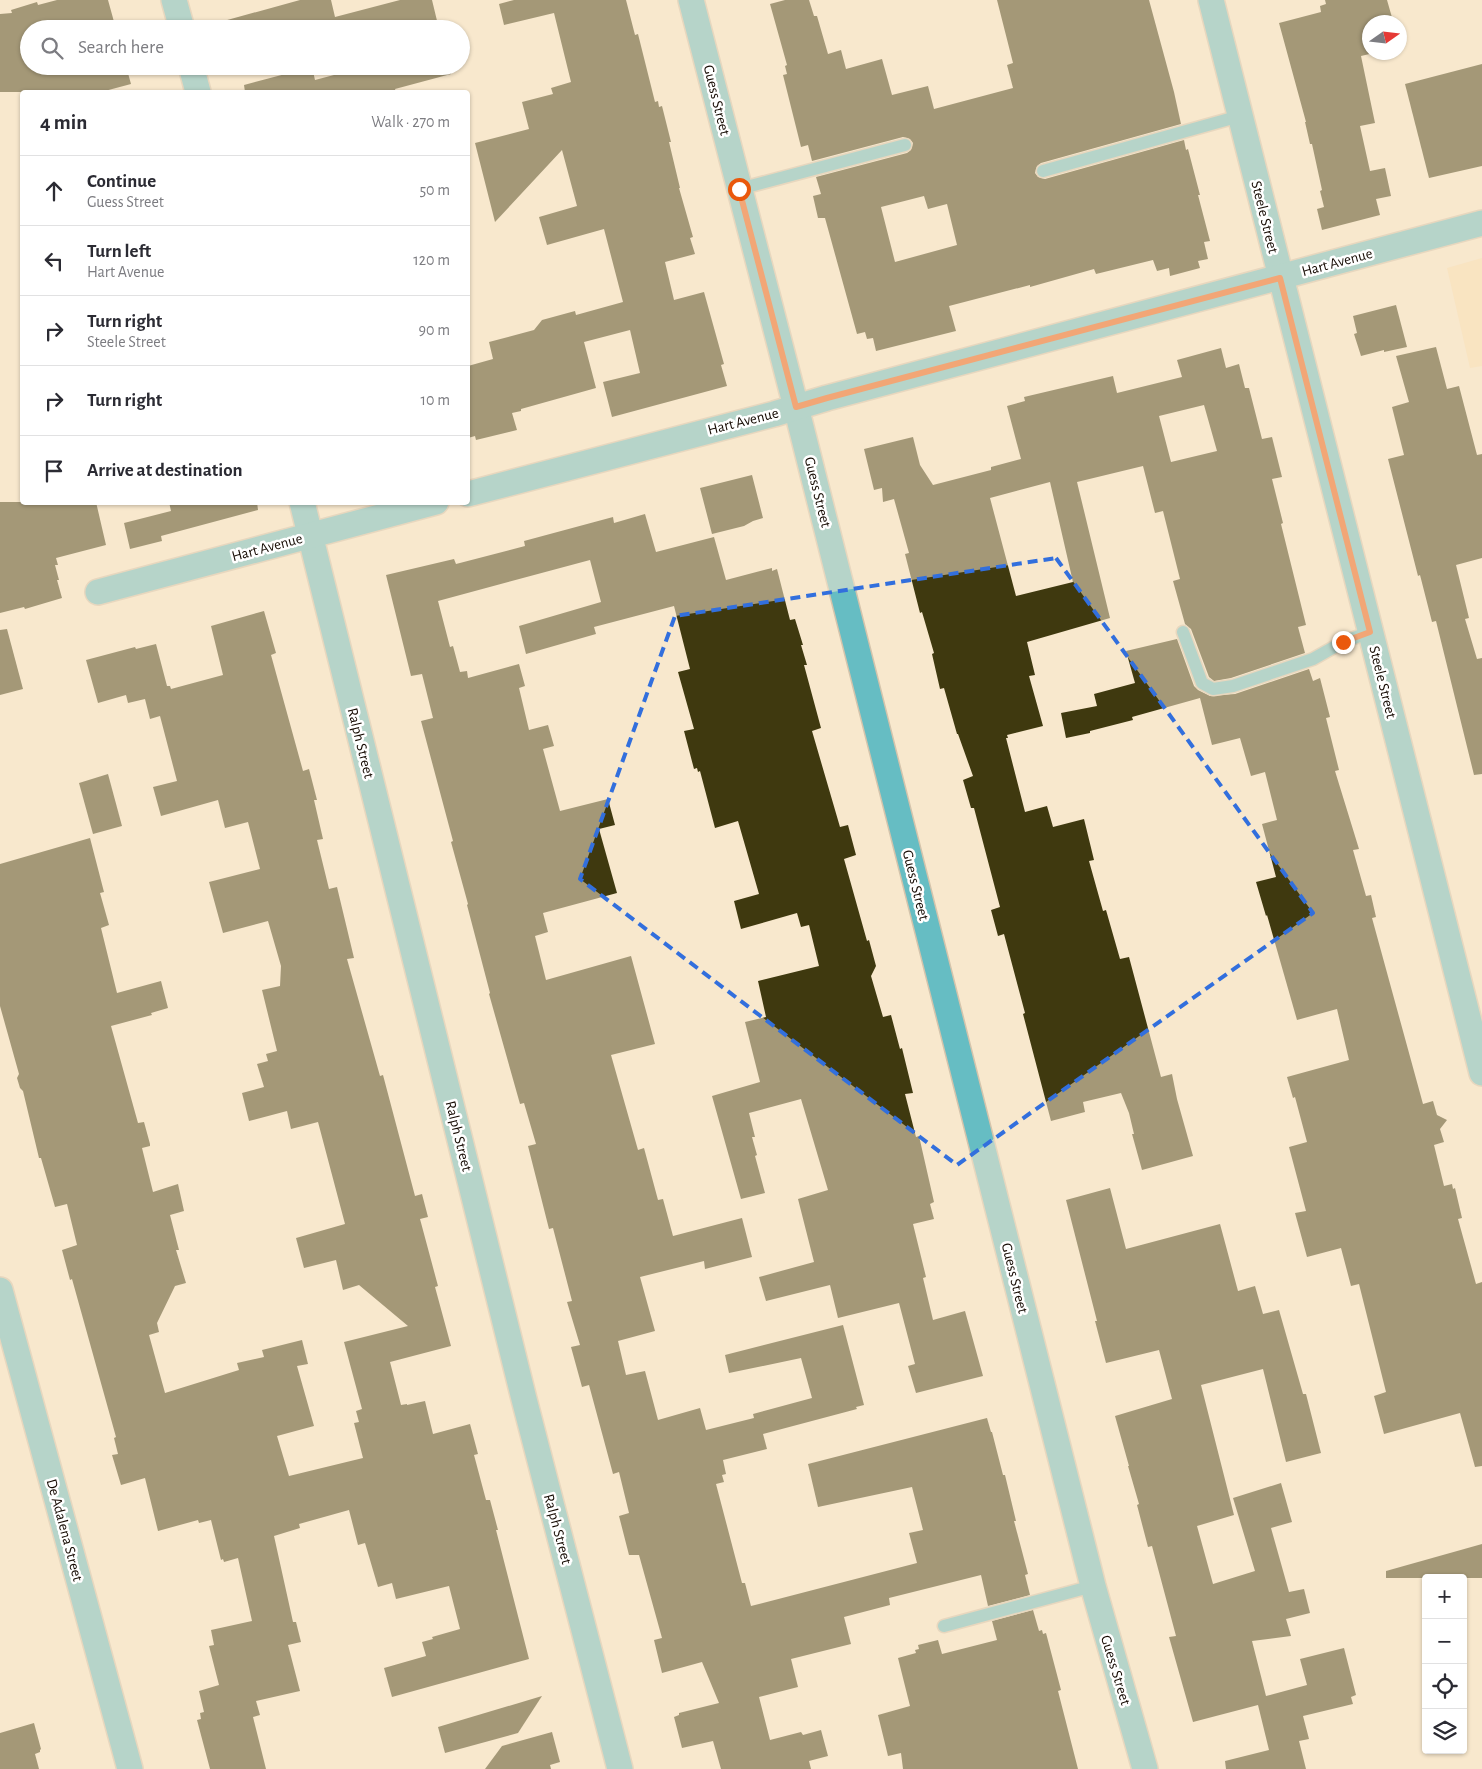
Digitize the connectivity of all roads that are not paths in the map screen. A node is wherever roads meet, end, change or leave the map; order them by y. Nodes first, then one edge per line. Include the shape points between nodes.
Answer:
1 (174, 0) edge
2 (691, 0) edge
3 (1211, 0) edge
4 (180, 20) edge
5 (193, 75) edge
6 (197, 90) edge
7 (1240, 116) junction
8 (905, 145) dead end
9 (1043, 171) dead end
10 (739, 189) junction
11 (1482, 223) edge
12 (1280, 278) junction
13 (796, 407) junction
14 (470, 493) edge
15 (303, 505) edge
16 (425, 505) edge
17 (310, 536) junction
18 (98, 592) dead end
19 (1183, 632) dead end
20 (1370, 632) junction
21 (1482, 1073) edge
22 (0, 1290) edge
23 (1093, 1586) junction
24 (944, 1626) dead end
25 (130, 1769) edge
26 (620, 1769) edge
27 (1145, 1769) edge

1 - 4 street
2 - 10 street, Guess Street
3 - 7 street, Steele Street
5 - 6 street
7 - 9 lane
7 - 12 street, Steele Street
8 - 10 lane
10 - 13 street, Guess Street
11 - 12 street, Hart Avenue
12 - 13 street, Hart Avenue
12 - 20 street, Steele Street
13 - 14 street, Hart Avenue
13 - 23 street, Guess Street
15 - 17 street, Ralph Street
16 - 17 street, Hart Avenue
17 - 18 street, Hart Avenue
17 - 26 street, Ralph Street via 524,1399
19 - 20 lane via 1202,683 1213,689 1233,686 1313,660 1343,642
20 - 21 street, Steele Street
22 - 25 street, De Adalena Street
23 - 24 lane
23 - 27 street, Guess Street

